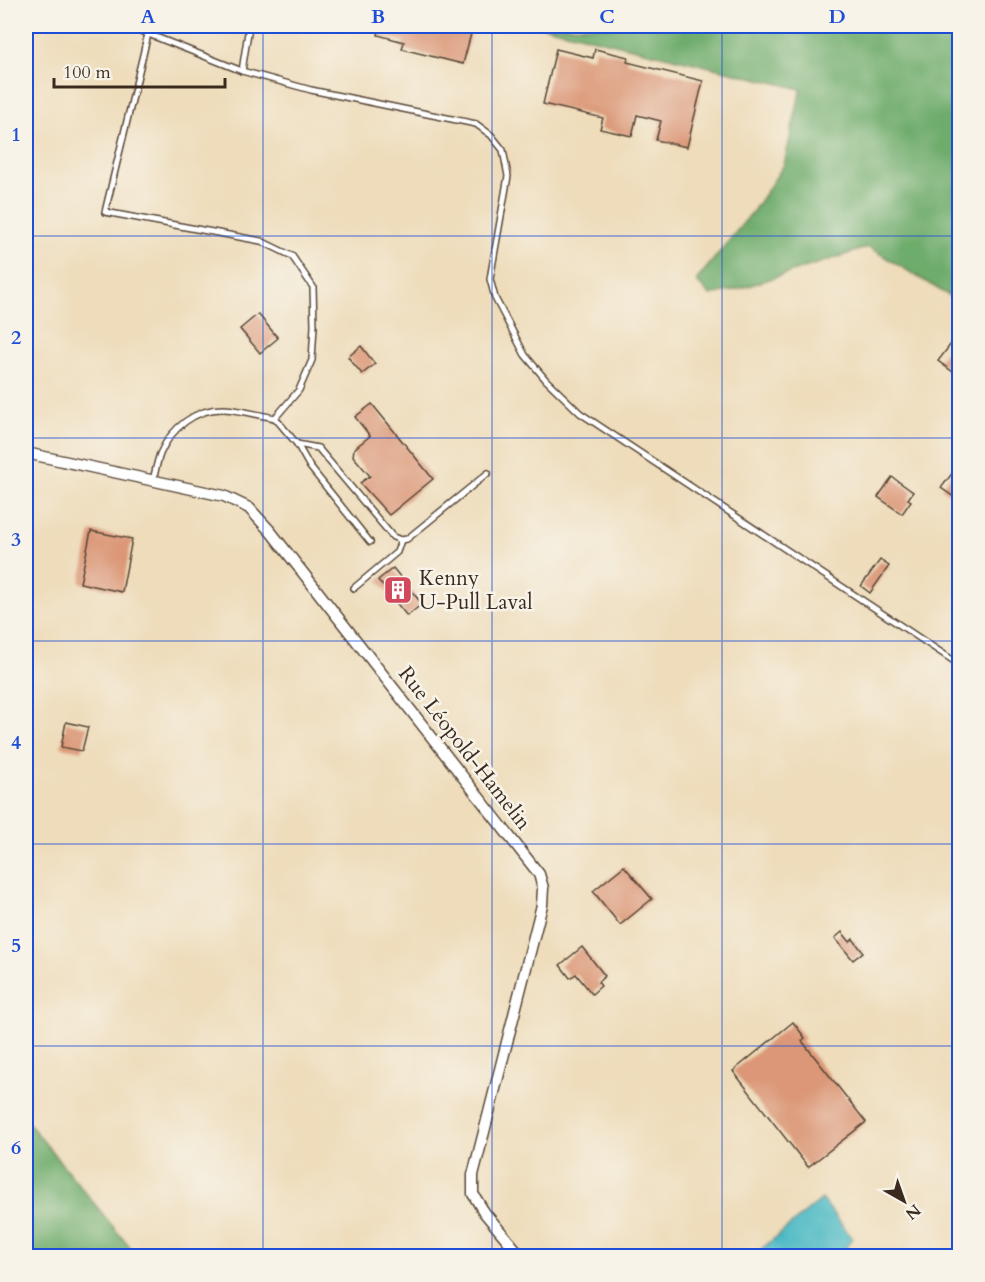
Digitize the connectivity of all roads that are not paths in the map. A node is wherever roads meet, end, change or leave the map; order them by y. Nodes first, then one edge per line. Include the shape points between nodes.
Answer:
1 (128, 26) edge
2 (249, 26) edge
3 (148, 34) junction
4 (242, 72) junction
5 (275, 417) junction
6 (297, 444) junction
7 (26, 453) edge
8 (488, 473) dead end
9 (153, 481) junction
10 (401, 540) junction
11 (370, 542) dead end
12 (354, 588) dead end
13 (960, 665) edge
14 (521, 1257) edge

1 - 3 lane
2 - 4 lane
3 - 4 lane
3 - 5 lane via 105,212 261,241 292,256 313,287 312,360 299,390
4 - 13 lane via 476,124 491,135 503,150 508,176 490,279 495,298 525,355 546,380 580,413
5 - 6 lane
5 - 9 lane via 225,409 193,415 161,453
6 - 10 lane via 318,448 393,537
6 - 11 lane via 310,467
7 - 9 street, Rue Léopold-Hamelin
8 - 10 lane
9 - 14 street, Rue Léopold-Hamelin via 224,496 249,508 538,874 543,888 542,905 473,1175 473,1194
10 - 12 lane via 397,552

